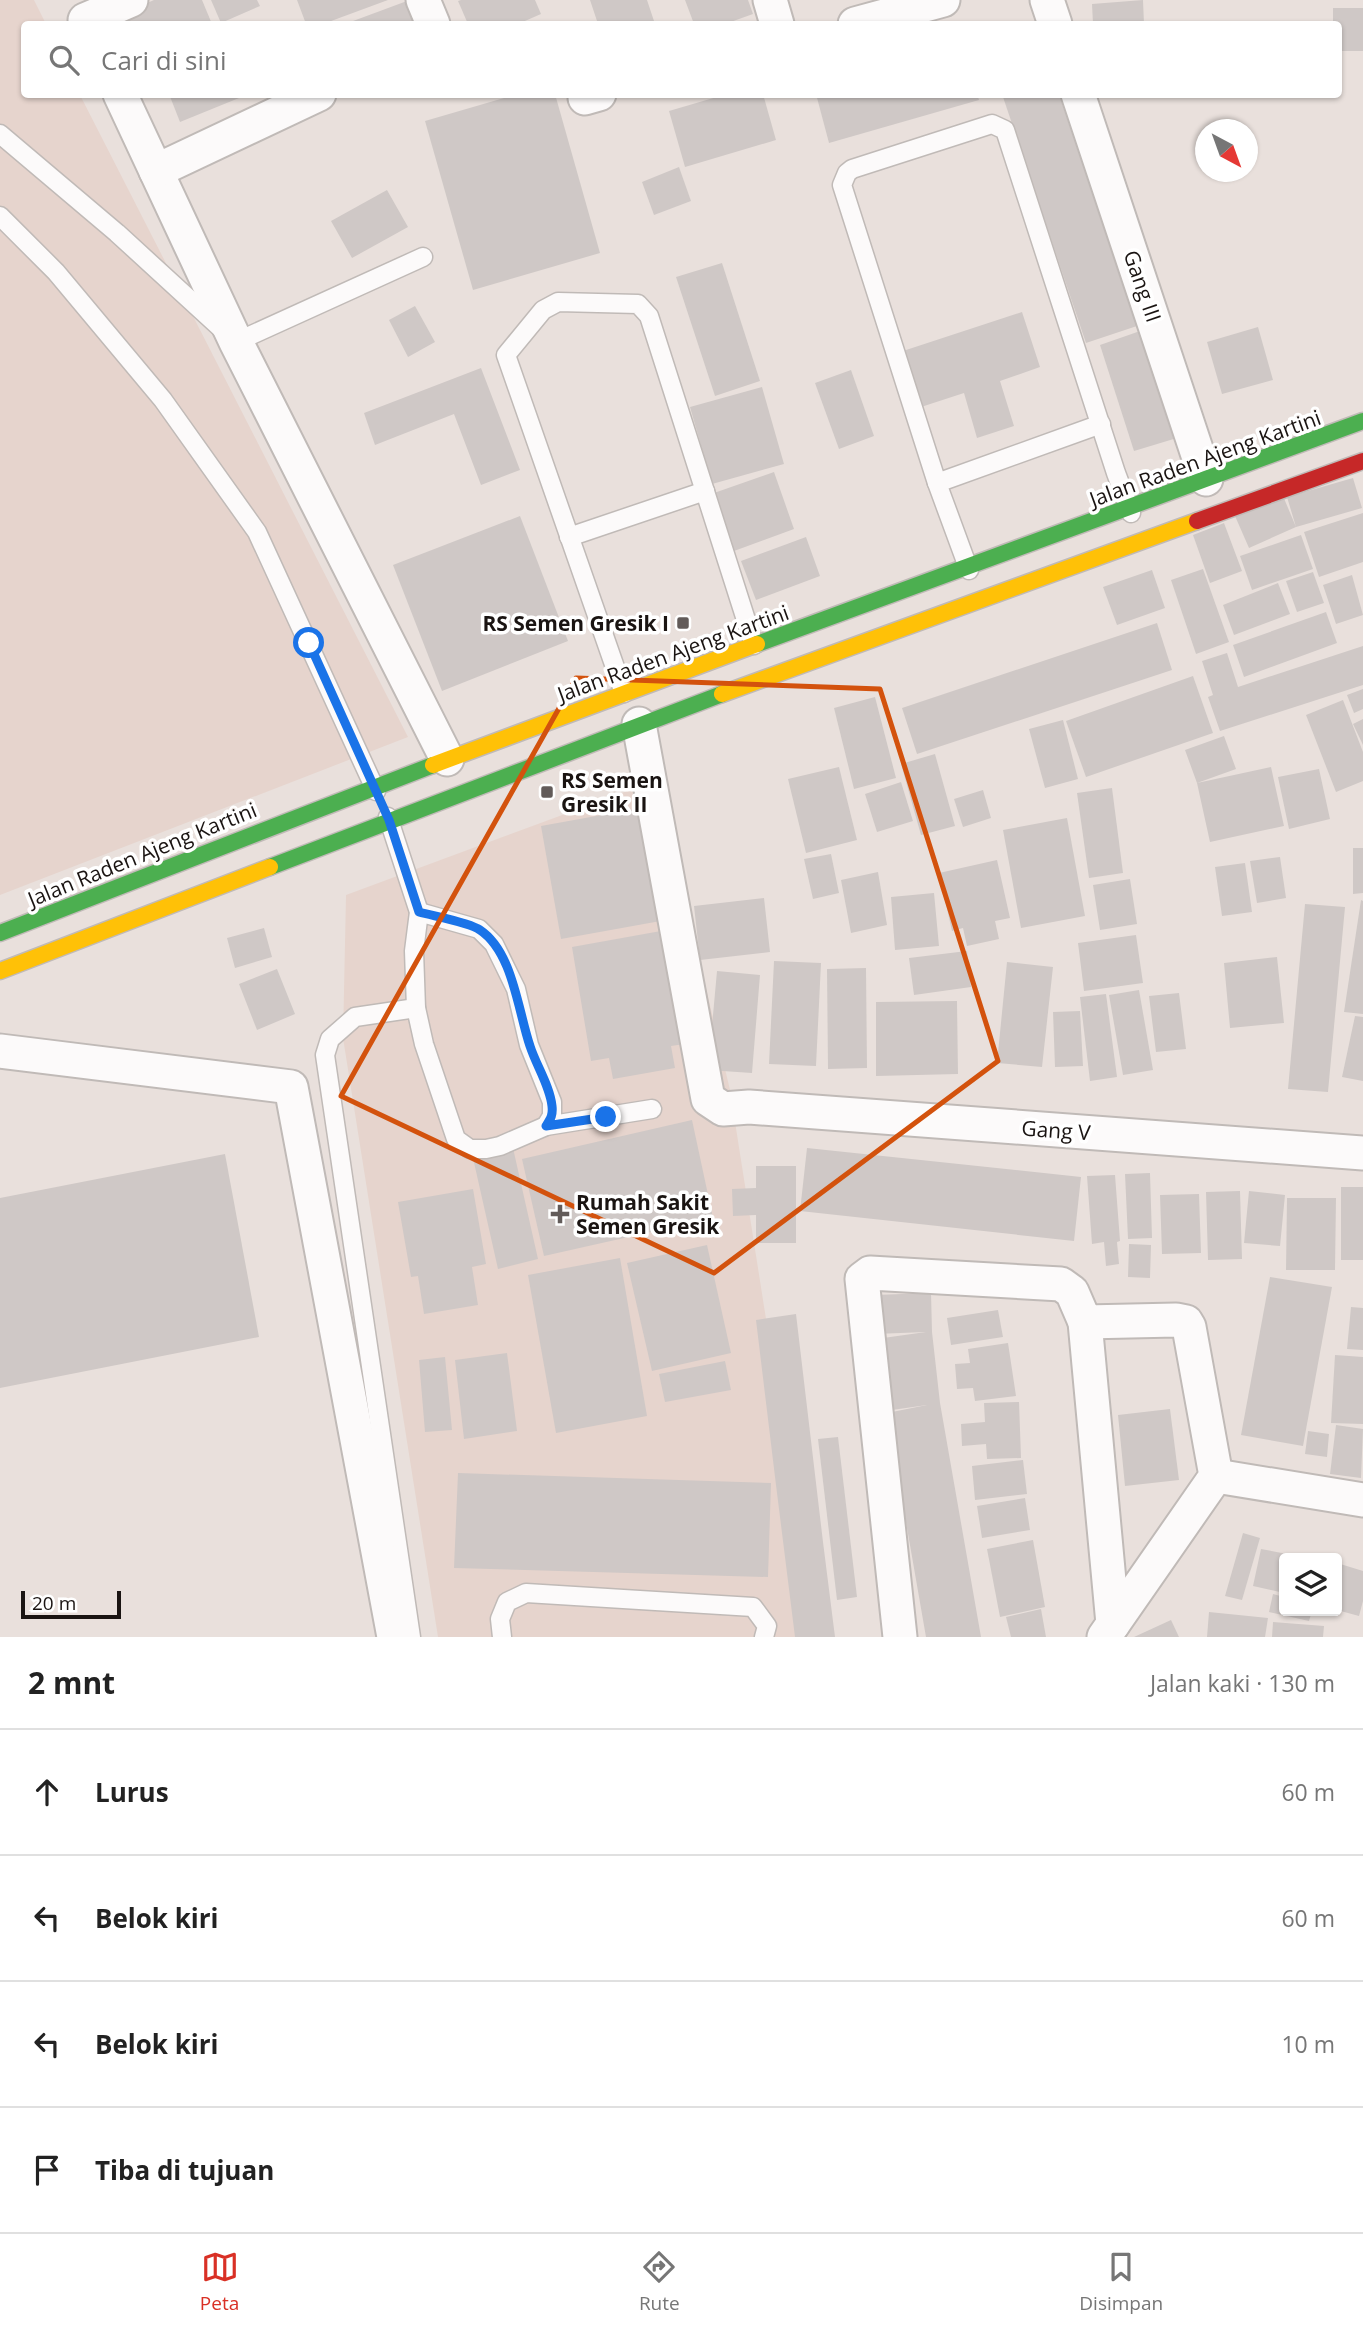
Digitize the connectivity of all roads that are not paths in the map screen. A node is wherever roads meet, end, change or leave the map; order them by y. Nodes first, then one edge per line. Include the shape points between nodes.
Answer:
1 (131, 0) edge
2 (423, 0) edge
3 (770, 0) edge
4 (943, 0) edge
5 (1047, 0) edge
6 (82, 15) edge
7 (432, 21) edge
8 (776, 21) edge
9 (866, 21) edge
10 (1054, 21) edge
11 (122, 98) edge
12 (311, 98) edge
13 (1079, 98) edge
14 (0, 134) edge
15 (156, 171) junction
16 (0, 216) edge
17 (423, 257) dead end
18 (236, 342) junction
19 (1363, 421) edge
20 (1101, 425) junction
21 (1363, 461) edge
22 (1206, 479) junction
23 (937, 483) junction
24 (705, 491) junction
25 (1130, 509) junction
26 (569, 537) junction
27 (1139, 542) junction
28 (967, 566) junction
29 (981, 599) junction
30 (754, 645) junction
31 (798, 648) junction
32 (624, 693) junction
33 (639, 724) junction
34 (447, 759) junction
35 (374, 788) junction
36 (389, 820) junction
37 (419, 912) junction
38 (0, 933) edge
39 (0, 971) edge
40 (416, 1007) junction
41 (0, 1051) edge
42 (652, 1109) dead end
43 (546, 1126) junction
44 (1363, 1153) edge
45 (1085, 1322) junction
46 (1216, 1476) junction
47 (1363, 1500) edge
48 (1109, 1630) edge
49 (394, 1637) edge
50 (411, 1637) edge
51 (502, 1637) edge
52 (764, 1637) edge
53 (900, 1637) edge

1 - 6 street
2 - 7 street
3 - 8 street
4 - 9 street
5 - 10 street
11 - 15 street
12 - 15 street
13 - 22 street, Gang III
14 - 18 lane
15 - 18 street
16 - 35 lane via 56,272 163,400 257,532
17 - 18 lane
18 - 34 street
19 - 22 highway, Jalan Raden Ajeng Kartini
20 - 23 lane
20 - 23 lane via 1004,130 992,124 852,169 842,185
20 - 25 lane
21 - 27 highway, Jalan Raden Ajeng Kartini
22 - 25 highway, Jalan Raden Ajeng Kartini
23 - 28 lane
24 - 26 lane
24 - 26 lane via 649,316 638,304 558,302 543,310 506,355
24 - 30 lane
25 - 27 lane
25 - 28 highway, Jalan Raden Ajeng Kartini
26 - 32 lane
27 - 29 highway, Jalan Raden Ajeng Kartini
28 - 29 lane
28 - 31 highway, Jalan Raden Ajeng Kartini
29 - 31 highway, Jalan Raden Ajeng Kartini
30 - 31 highway, Jalan Raden Ajeng Kartini
30 - 32 highway, Jalan Raden Ajeng Kartini
31 - 33 highway, Jalan Raden Ajeng Kartini
32 - 34 highway, Jalan Raden Ajeng Kartini
33 - 36 highway, Jalan Raden Ajeng Kartini
33 - 44 street, Gang V via 708,1099 723,1109 749,1107
34 - 35 highway, Jalan Raden Ajeng Kartini
35 - 36 lane
35 - 38 highway, Jalan Raden Ajeng Kartini
36 - 37 lane
36 - 39 highway, Jalan Raden Ajeng Kartini
37 - 40 lane via 414,951
37 - 43 lane via 479,929 494,944 516,989 529,1045 552,1102
40 - 43 lane via 456,1139 470,1149 486,1149
40 - 50 lane via 355,1017 330,1040 325,1055
41 - 49 street via 291,1087
42 - 43 lane
45 - 46 street via 1186,1322
45 - 48 street
45 - 53 street via 1072,1292 1061,1284 870,1273 862,1279
46 - 47 street
46 - 48 street
51 - 52 lane via 500,1619 507,1602 526,1593 753,1607 767,1626

